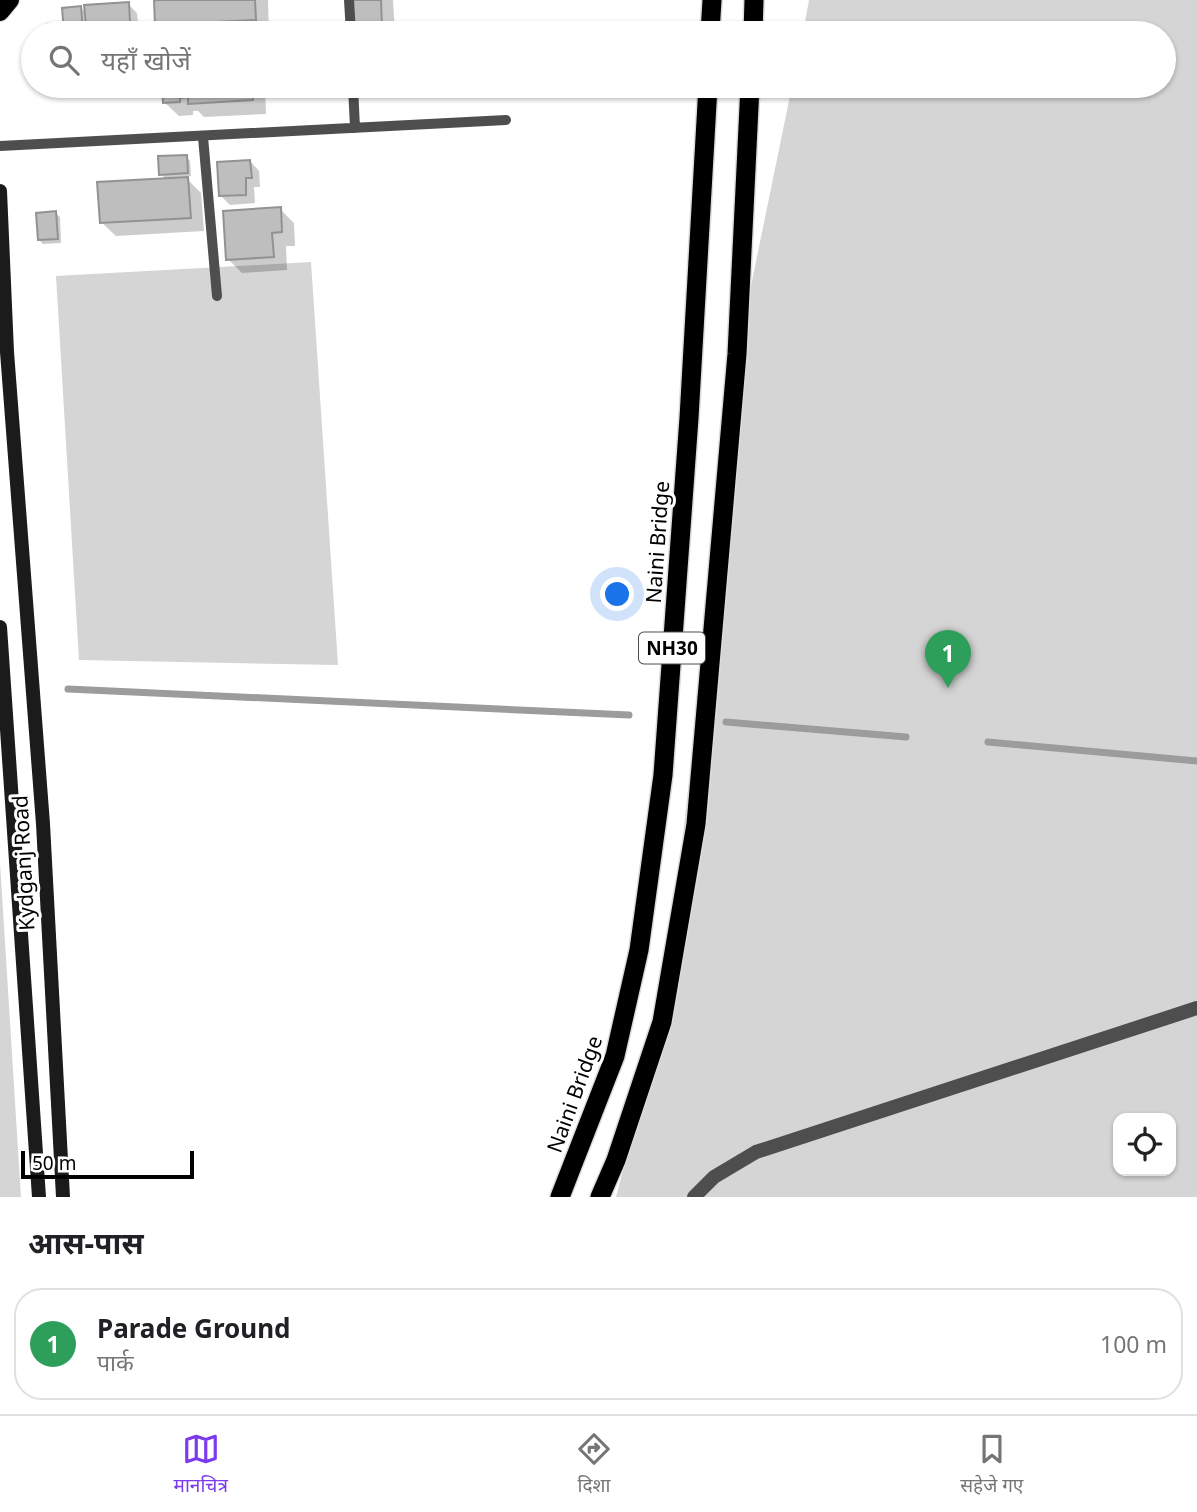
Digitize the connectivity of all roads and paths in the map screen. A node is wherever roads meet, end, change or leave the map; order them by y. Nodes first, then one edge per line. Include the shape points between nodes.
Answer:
1 (10, 0) edge
2 (349, 0) edge
3 (712, 0) edge
4 (754, 0) edge
5 (0, 12) edge
6 (350, 21) edge
7 (711, 21) edge
8 (753, 21) edge
9 (354, 98) edge
10 (707, 98) edge
11 (749, 98) edge
12 (506, 120) dead end
13 (355, 128) junction
14 (203, 137) junction
15 (0, 146) edge
16 (0, 191) edge
17 (217, 296) dead end
18 (0, 627) edge
19 (1197, 1008) edge
20 (39, 1197) edge
21 (63, 1197) edge
22 (560, 1197) edge
23 (600, 1197) edge
24 (694, 1197) edge

1 - 5 main road
2 - 6 lane
3 - 7 highway
4 - 8 highway
9 - 13 lane
10 - 22 highway, Naini Bridge / NH30 via 663,775 639,950 615,1056
11 - 23 highway, NH30 via 737,354 696,824 663,1021
12 - 13 lane
13 - 14 lane
14 - 15 lane
14 - 17 lane
16 - 21 main road, Kydganj Road
18 - 20 main road, Kydganj Road
19 - 24 street via 756,1152 714,1177

